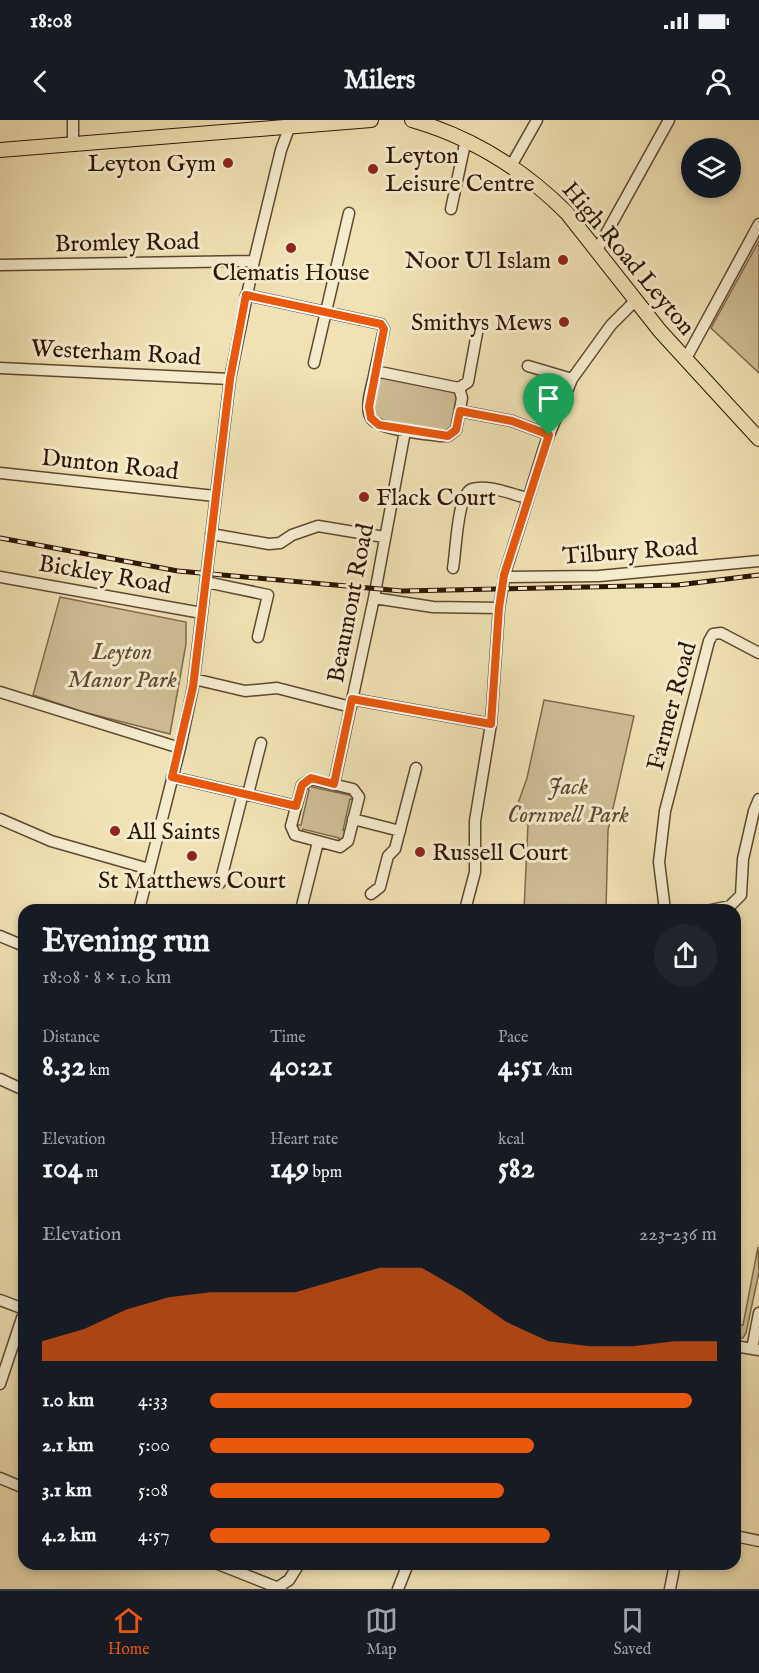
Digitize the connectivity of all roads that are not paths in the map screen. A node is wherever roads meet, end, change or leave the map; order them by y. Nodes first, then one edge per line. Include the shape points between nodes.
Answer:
1 (73, 120) edge
2 (371, 120) edge
3 (412, 120) edge
4 (537, 120) edge
5 (669, 120) edge
6 (291, 124) edge
7 (466, 139) junction
8 (73, 144) junction
9 (0, 150) edge
10 (512, 166) junction
11 (451, 209) dead end
12 (349, 213) dead end
13 (759, 224) edge
14 (597, 250) junction
15 (254, 261) junction
16 (0, 265) edge
17 (246, 295) junction
18 (636, 300) junction
19 (326, 312) junction
20 (477, 333) dead end
21 (683, 358) junction
22 (314, 363) dead end
23 (528, 366) dead end
24 (0, 368) edge
25 (375, 371) junction
26 (572, 378) junction
27 (230, 379) junction
28 (459, 388) junction
29 (460, 411) junction
30 (405, 430) junction
31 (549, 435) junction
32 (759, 439) edge
33 (0, 472) edge
34 (215, 496) junction
35 (527, 498) junction
36 (211, 534) junction
37 (384, 537) junction
38 (759, 561) edge
39 (453, 568) dead end
40 (0, 577) edge
41 (504, 577) junction
42 (206, 582) junction
43 (374, 598) junction
44 (499, 608) junction
45 (202, 614) junction
46 (258, 637) dead end
47 (759, 653) edge
48 (194, 679) junction
49 (0, 692) edge
50 (352, 703) junction
51 (491, 724) junction
52 (261, 743) dead end
53 (180, 748) junction
54 (416, 768) dead end
55 (172, 777) junction
56 (334, 784) junction
57 (245, 794) junction
58 (759, 799) edge
59 (296, 806) junction
60 (0, 819) edge
61 (354, 819) junction
62 (400, 831) junction
63 (318, 842) junction
64 (149, 869) junction
65 (220, 883) dead end
66 (371, 894) dead end
67 (140, 904) edge
68 (302, 904) edge
69 (467, 904) edge
70 (664, 904) edge
71 (732, 904) edge
72 (0, 936) edge
73 (18, 944) edge
74 (0, 1079) edge
75 (18, 1087) edge
76 (0, 1300) edge
77 (18, 1308) edge
78 (759, 1313) edge
79 (18, 1328) edge
80 (755, 1350) edge
81 (0, 1384) edge
82 (0, 1478) edge
83 (18, 1486) edge
84 (741, 1537) edge
85 (759, 1541) edge
86 (234, 1570) edge
87 (295, 1570) edge
88 (406, 1570) edge
89 (674, 1570) edge
90 (278, 1588) edge
91 (398, 1589) edge
92 (670, 1589) edge

1 - 8 street
2 - 6 main road
3 - 7 main road, High Road Leyton
4 - 10 street
5 - 14 street
6 - 8 main road
6 - 15 street via 280,150
7 - 10 main road, High Road Leyton
7 - 11 street
8 - 9 main road
10 - 14 main road, High Road Leyton via 548,195
12 - 19 street
13 - 21 street
14 - 18 main road, High Road Leyton
15 - 16 street, Bromley Road
15 - 17 street
17 - 19 street
17 - 27 street
18 - 21 main road, High Road Leyton
18 - 26 street via 611,325
19 - 22 street
19 - 25 street via 381,324 384,329
20 - 28 street via 468,382
21 - 32 main road, High Road Leyton
23 - 26 street
24 - 27 street, Westerham Road
25 - 28 street
25 - 30 street via 371,418 379,425
26 - 31 street
27 - 34 street
28 - 29 street
29 - 30 street via 456,430 448,436
29 - 31 street via 512,421
30 - 37 street, Beaumont Road
31 - 35 street
33 - 34 street, Dunton Road
34 - 36 street
35 - 39 street via 479,488 468,491 458,526
35 - 41 street
36 - 37 street via 269,544 318,526
36 - 42 street
37 - 43 street, Beaumont Road
38 - 41 street, Tilbury Road via 599,576
40 - 45 street, Bickley Road
41 - 44 street
42 - 45 street
42 - 46 street via 268,596
43 - 44 street via 433,607
43 - 50 street, Beaumont Road
44 - 51 street
45 - 48 street
47 - 70 street, Farmer Road via 721,633 713,634 709,641 664,811 659,862
48 - 50 street via 245,691 277,688
48 - 53 street
49 - 53 street
50 - 51 street
50 - 56 street, Beaumont Road
51 - 69 street via 475,821 475,872
52 - 57 street
53 - 55 street
54 - 62 street
55 - 57 street
55 - 64 street
56 - 59 street via 311,778 302,785
56 - 61 street via 353,789 359,797
57 - 59 street
57 - 65 street
58 - 71 street via 744,859 741,895
59 - 63 street via 291,826 295,835
60 - 64 street via 51,841
61 - 62 street
61 - 63 street via 348,841 340,847
62 - 66 street via 380,887
63 - 68 street
64 - 67 street
72 - 73 street
74 - 75 street
76 - 77 street
78 - 80 street
79 - 81 street
82 - 83 street
84 - 85 street
86 - 90 street
87 - 90 street
88 - 91 street
89 - 92 street

